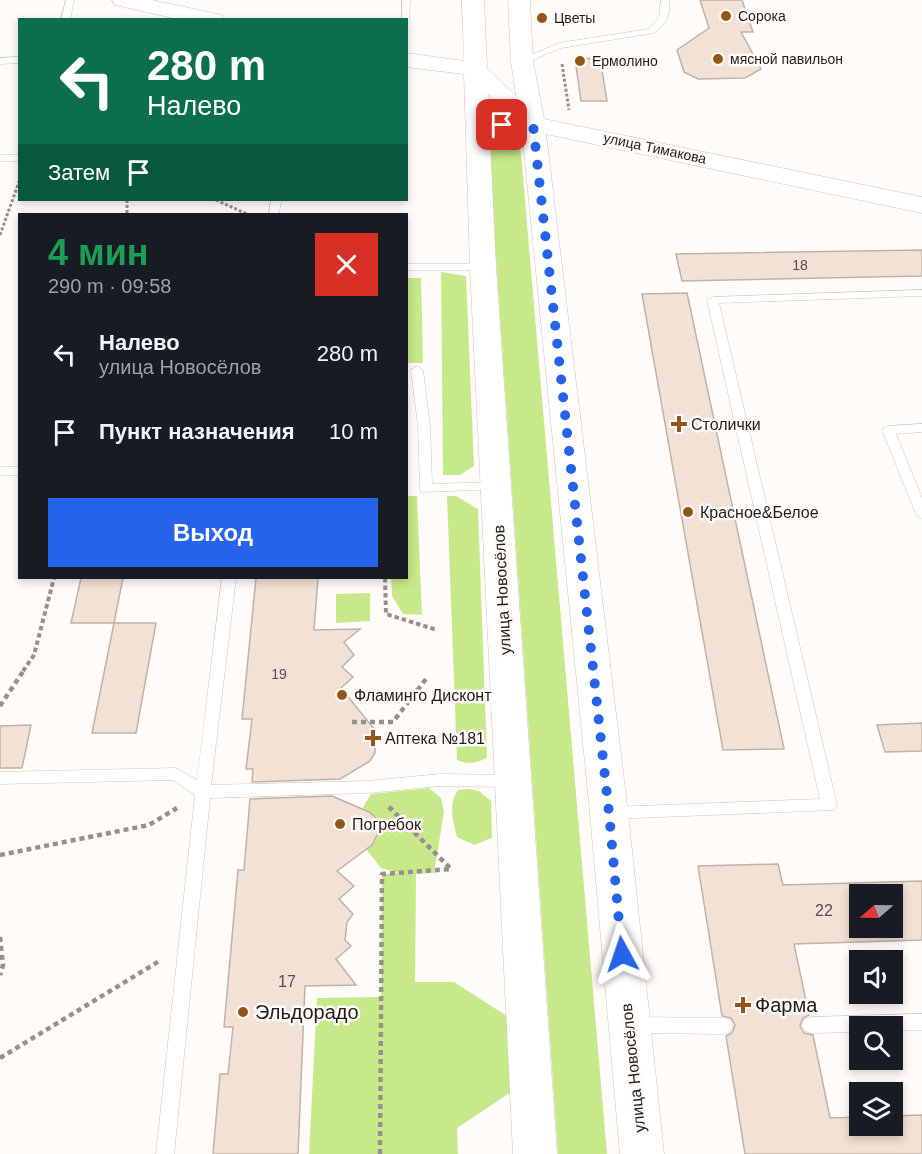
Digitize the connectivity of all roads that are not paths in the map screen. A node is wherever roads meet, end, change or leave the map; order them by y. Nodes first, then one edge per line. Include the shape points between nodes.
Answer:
1 (70, 0) edge
2 (123, 0) edge
3 (406, 0) edge
4 (473, 0) edge
5 (519, 0) edge
6 (665, 0) edge
7 (66, 18) edge
8 (205, 18) edge
9 (406, 18) edge
10 (18, 60) edge
11 (408, 60) edge
12 (0, 61) edge
13 (522, 61) junction
14 (475, 69) junction
15 (533, 124) junction
16 (476, 135) junction
17 (0, 158) edge
18 (18, 158) edge
19 (922, 205) edge
20 (408, 267) edge
21 (483, 267) junction
22 (922, 293) edge
23 (417, 370) dead end
24 (922, 428) edge
25 (0, 471) edge
26 (18, 471) edge
27 (495, 486) junction
28 (922, 514) edge
29 (229, 579) edge
30 (0, 778) edge
31 (513, 781) junction
32 (203, 792) junction
33 (609, 813) junction
34 (922, 1022) edge
35 (629, 1025) junction
36 (811, 1025) dead end
37 (724, 1026) dead end
38 (165, 1154) edge
39 (535, 1154) edge
40 (642, 1154) edge

1 - 7 lane
2 - 8 main road
3 - 9 lane
4 - 14 main road, улица Новосёлов
5 - 13 main road, улица Новосёлов
6 - 13 lane via 662,23 651,31 559,46
10 - 12 lane
11 - 14 main road
13 - 14 main road
13 - 15 main road, улица Новосёлов
14 - 15 main road
14 - 16 main road, улица Новосёлов
15 - 16 main road via 502,125
15 - 19 main road, улица Тимакова
15 - 33 main road, улица Новосёлов
16 - 21 main road, улица Новосёлов
17 - 18 lane
20 - 21 lane
21 - 27 main road, улица Новосёлов
22 - 33 lane via 713,300 829,805
23 - 27 lane via 426,489
24 - 28 lane via 888,430
25 - 26 lane
27 - 31 main road, улица Новосёлов
29 - 32 lane
30 - 32 lane via 176,774
31 - 32 lane via 440,780 368,787
31 - 39 main road, улица Новосёлов
32 - 38 lane
33 - 35 main road, улица Новосёлов
34 - 36 lane
35 - 37 lane
35 - 40 main road, улица Новосёлов

